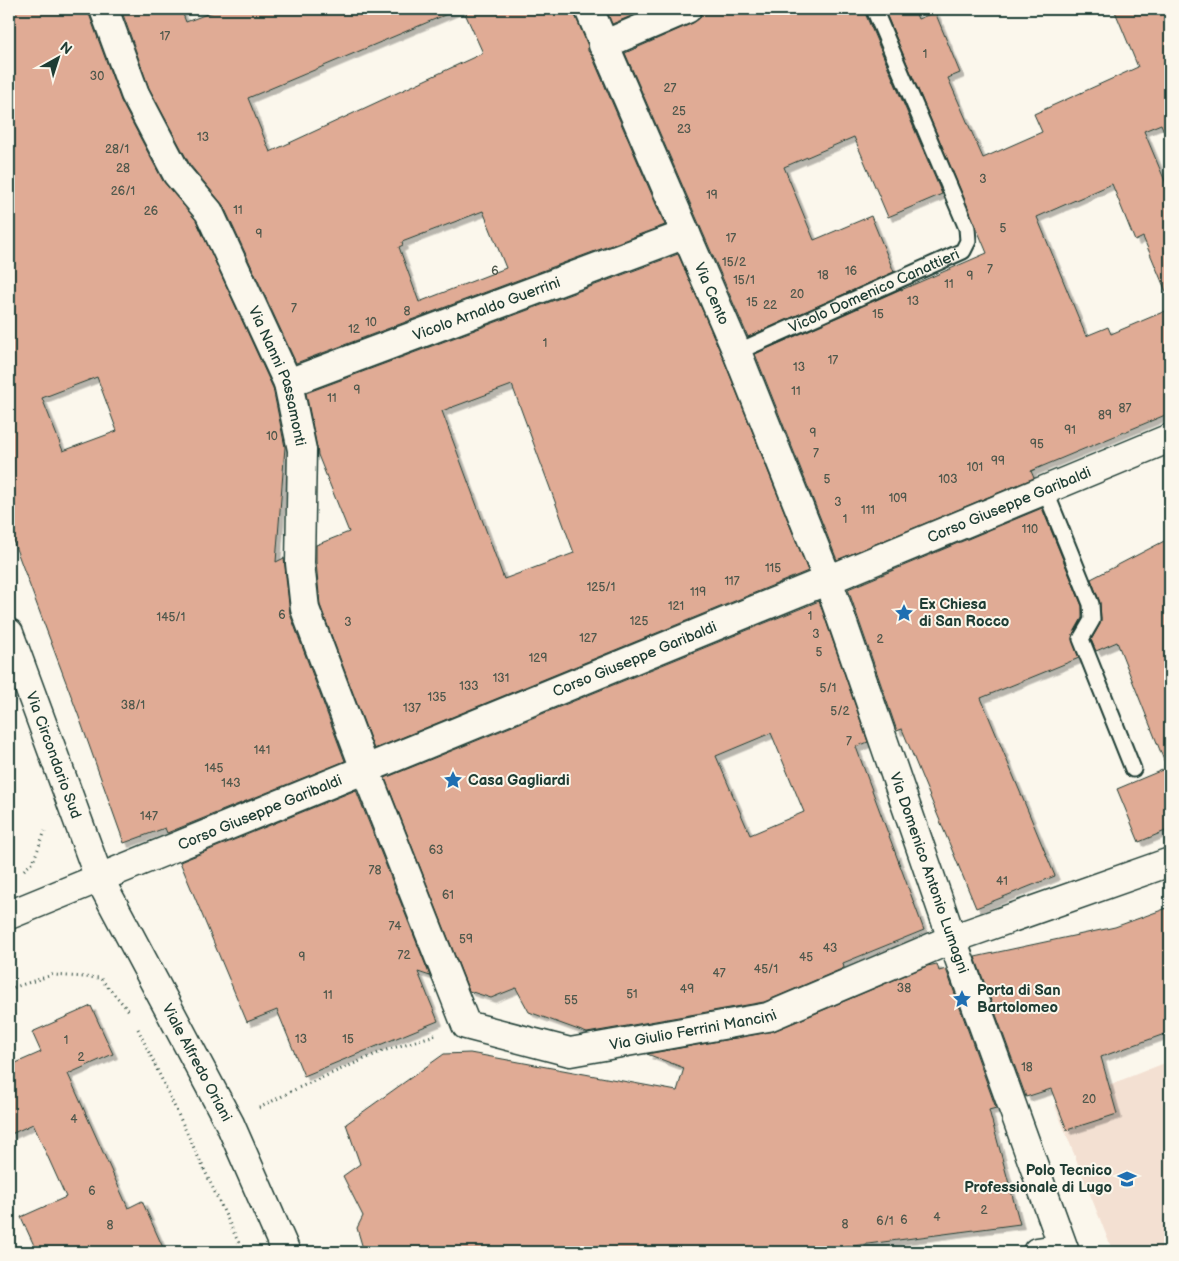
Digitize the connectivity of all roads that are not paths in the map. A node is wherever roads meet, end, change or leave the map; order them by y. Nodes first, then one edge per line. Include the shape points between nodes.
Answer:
1 (104, 9) edge
2 (589, 9) edge
3 (687, 9) edge
4 (874, 9) edge
5 (603, 45) junction
6 (686, 234) junction
7 (737, 352) junction
8 (288, 383) junction
9 (1170, 438) edge
10 (1045, 490) junction
11 (828, 580) junction
12 (9, 632) edge
13 (365, 769) junction
14 (1133, 769) dead end
15 (1170, 862) edge
16 (99, 878) junction
17 (9, 915) edge
18 (952, 939) junction
19 (1064, 1250) edge
20 (286, 1252) edge
21 (1037, 1252) edge

1 - 8 street, Via Nanni Passamonti via 135,94 177,174 209,212
2 - 5 street, Via Cento
3 - 5 street
4 - 7 lane, Vicolo Domenico Canattieri via 967,228 968,241 963,252
5 - 6 street, Via Cento
6 - 7 street, Via Cento
6 - 8 street, Vicolo Arnaldo Guerrini
7 - 11 street, Via Cento
8 - 13 street, Via Nanni Passamonti via 302,450 300,562 305,609
9 - 10 street, Corso Giuseppe Garibaldi
10 - 11 street, Corso Giuseppe Garibaldi
10 - 14 lane via 1091,604 1092,620 1081,639
11 - 13 street, Corso Giuseppe Garibaldi
11 - 18 street, Via Domenico Antonio Lumagni
12 - 16 street, Via Circondario Sud
13 - 16 street, Corso Giuseppe Garibaldi
13 - 18 street, Via Giulio Ferrini Mancini via 466,1025 570,1052 768,1017
15 - 18 street, Via Giulio Ferrini Mancini
16 - 17 street, Corso Giuseppe Garibaldi
16 - 20 street, Viale Alfredo Oriani via 230,1124
18 - 19 street, Via Domenico Antonio Lumagni
19 - 21 street

